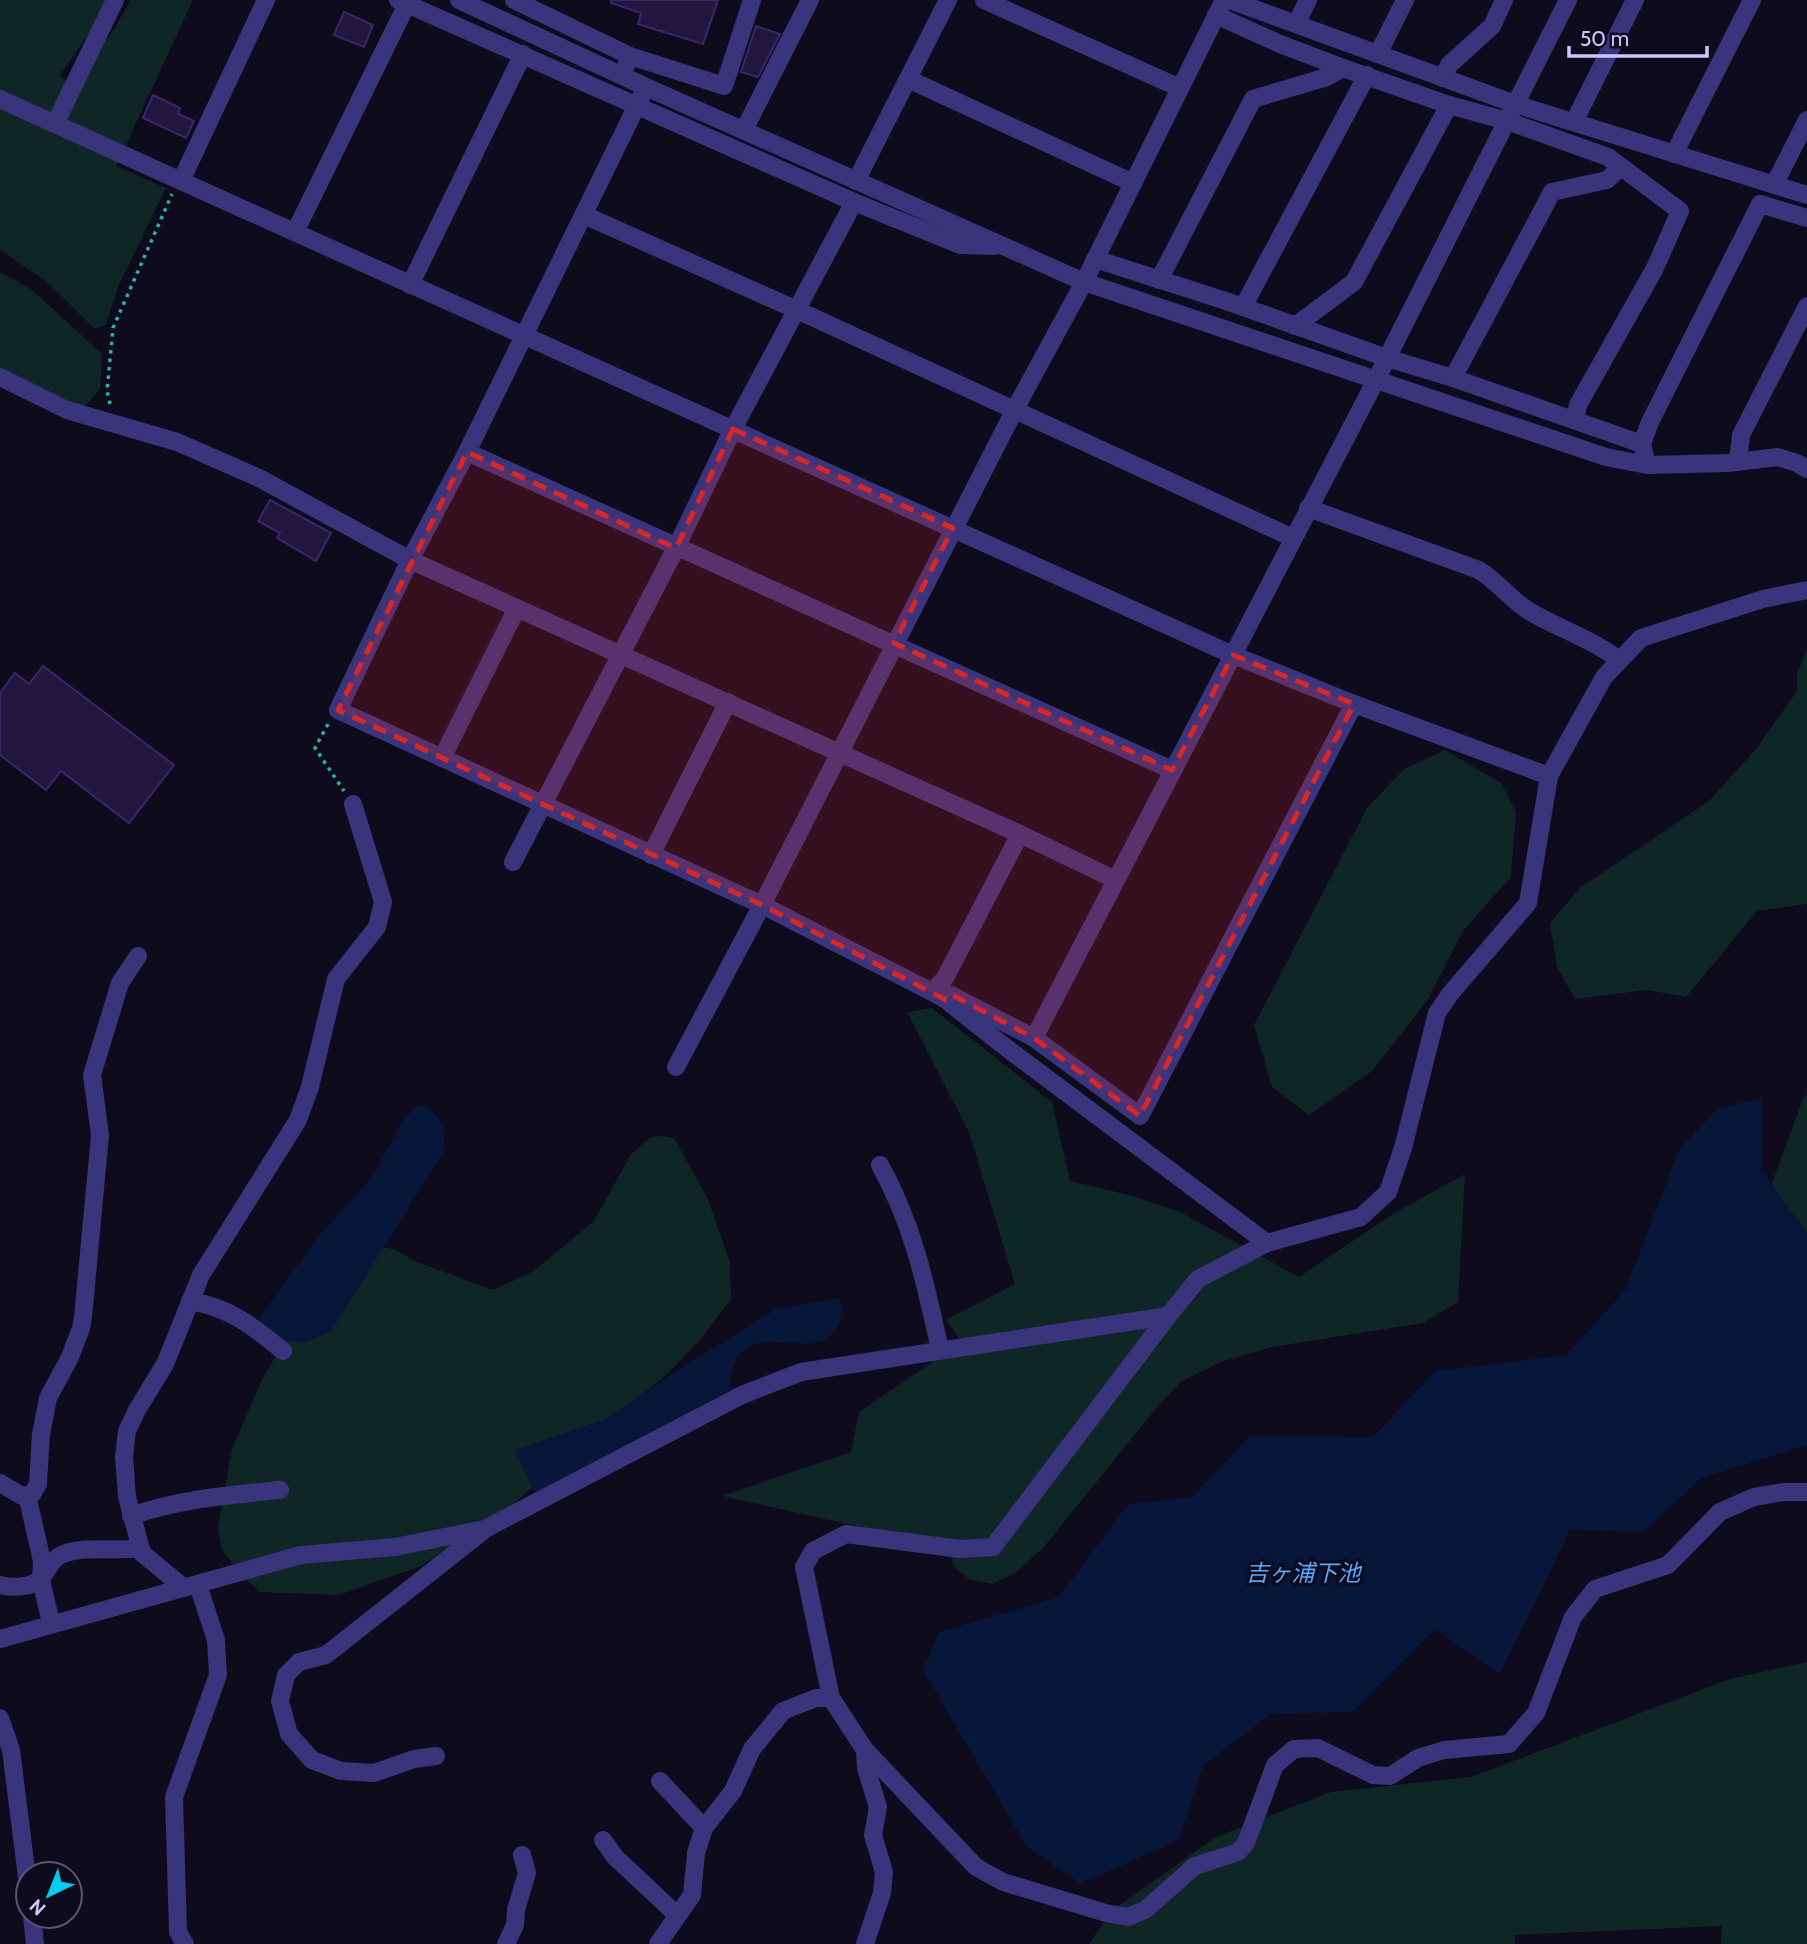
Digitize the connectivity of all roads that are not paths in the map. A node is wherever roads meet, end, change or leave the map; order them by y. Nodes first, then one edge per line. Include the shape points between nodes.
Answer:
1 (115, 0) edge
2 (266, 0) edge
3 (459, 0) edge
4 (514, 0) edge
5 (752, 0) edge
6 (810, 0) edge
7 (948, 0) edge
8 (984, 0) edge
9 (1230, 0) edge
10 (1308, 0) edge
11 (1405, 0) edge
12 (1504, 0) edge
13 (1568, 0) edge
14 (1635, 0) edge
15 (1752, 0) edge
16 (402, 2) edge
17 (1220, 8) edge
18 (1296, 24) junction
19 (523, 54) junction
20 (1378, 54) junction
21 (630, 56) junction
22 (1343, 68) junction
23 (1367, 75) junction
24 (622, 76) junction
25 (1443, 78) junction
26 (908, 79) junction
27 (646, 87) junction
28 (1180, 88) junction
29 (0, 99) edge
30 (1515, 104) junction
31 (1449, 105) junction
32 (637, 106) junction
33 (1807, 120) edge
34 (1507, 121) junction
35 (1574, 122) junction
36 (55, 124) junction
37 (744, 130) junction
38 (1674, 154) junction
39 (1620, 167) junction
40 (181, 181) junction
41 (856, 181) junction
42 (1133, 183) junction
43 (1774, 185) junction
44 (1807, 195) edge
45 (854, 202) junction
46 (584, 215) junction
47 (1807, 218) edge
48 (295, 232) junction
49 (1002, 246) junction
50 (1095, 259) junction
51 (1159, 280) junction
52 (1084, 282) junction
53 (410, 285) junction
54 (1807, 306) edge
55 (1243, 307) junction
56 (797, 310) junction
57 (1295, 326) junction
58 (523, 334) junction
59 (1387, 358) junction
60 (0, 377) edge
61 (1453, 378) junction
62 (1376, 380) junction
63 (1014, 411) junction
64 (1575, 420) junction
65 (733, 429) junction
66 (1642, 444) junction
67 (467, 452) junction
68 (1738, 462) junction
69 (1647, 465) junction
70 (1807, 469) edge
71 (1308, 508) junction
72 (953, 528) junction
73 (1293, 538) junction
74 (676, 548) junction
75 (410, 560) junction
76 (1807, 590) edge
77 (517, 608) junction
78 (894, 643) junction
79 (620, 654) junction
80 (1233, 655) junction
81 (1619, 660) junction
82 (729, 702) junction
83 (1354, 704) junction
84 (840, 753) junction
85 (442, 758) junction
86 (1172, 770) junction
87 (1549, 776) junction
88 (353, 804) road end
89 (542, 804) junction
90 (1020, 834) junction
91 (651, 855) junction
92 (513, 862) dead end
93 (1116, 880) junction
94 (762, 905) junction
95 (138, 956) dead end
96 (939, 996) junction
97 (1034, 1038) junction
98 (676, 1067) dead end
99 (880, 1165) dead end
100 (1267, 1242) junction
101 (190, 1301) junction
102 (1168, 1316) junction
103 (940, 1350) junction
104 (283, 1351) dead end
105 (0, 1483) edge
106 (280, 1490) dead end
107 (1807, 1492) edge
108 (27, 1495) junction
109 (131, 1516) junction
110 (485, 1529) junction
111 (140, 1548) junction
112 (41, 1580) junction
113 (0, 1585) edge
114 (191, 1586) junction
115 (51, 1623) junction
116 (0, 1639) edge
117 (831, 1698) junction
118 (0, 1718) edge
119 (865, 1749) junction
120 (436, 1756) dead end
121 (660, 1781) dead end
122 (704, 1828) junction
123 (603, 1840) dead end
124 (522, 1855) dead end
125 (25, 1860) edge
126 (677, 1915) junction
127 (185, 1944) edge
128 (506, 1944) edge
129 (658, 1944) edge
130 (865, 1944) edge

1 - 36 street
2 - 40 street
3 - 24 street
4 - 21 street
5 - 21 street via 724,86
6 - 37 street
7 - 26 street
8 - 28 street
9 - 18 street
10 - 18 street
11 - 20 street
12 - 25 street via 1492,26 1449,65
13 - 30 street
14 - 35 street
15 - 38 street
16 - 19 street
16 - 48 street
17 - 22 street via 1280,44
17 - 28 street
18 - 20 street
19 - 32 street
19 - 53 street
20 - 25 street
21 - 24 street
22 - 23 street
22 - 51 street via 1253,99
23 - 31 street
23 - 55 street
24 - 27 street
25 - 30 street
26 - 41 street
26 - 42 street
27 - 32 street
27 - 37 street
28 - 42 street
29 - 36 street
30 - 34 street
30 - 35 street
31 - 34 street
31 - 57 street via 1354,282
32 - 45 street
32 - 46 street
33 - 43 street
34 - 39 street via 1608,157
34 - 59 street
35 - 38 street
36 - 40 street
37 - 41 street
38 - 43 street
39 - 61 street via 1607,180 1552,192
39 - 64 street via 1680,211 1655,268 1578,405
40 - 48 street
41 - 49 street
42 - 50 street
43 - 44 street
45 - 49 street via 960,245
45 - 56 street
46 - 56 street
46 - 58 street
47 - 66 street via 1760,204
48 - 53 street
49 - 52 street
50 - 51 street
50 - 52 street
51 - 55 street
52 - 62 street
52 - 63 street
53 - 58 street
54 - 68 street via 1741,435
55 - 57 street
56 - 63 street
56 - 65 street
57 - 59 street
58 - 65 street
58 - 67 street
59 - 61 street
59 - 62 street
60 - 75 street via 67,410 177,442 259,478
61 - 64 street
62 - 69 street via 1606,457
62 - 71 street
63 - 72 street
63 - 73 street
64 - 66 street
65 - 72 street
65 - 74 street
66 - 69 street
67 - 74 street
67 - 75 street
68 - 69 street
68 - 70 street via 1778,457
71 - 73 street
71 - 81 street via 1479,570 1526,610
72 - 78 street
72 - 80 street
73 - 80 street
74 - 78 street
74 - 79 street
75 - 77 street
75 - 85 street via 338,710
76 - 81 street via 1763,599 1641,638
77 - 79 street
77 - 85 street
78 - 84 street
78 - 86 street
79 - 82 street
79 - 89 street
80 - 83 street
80 - 86 street
81 - 87 street via 1604,677
82 - 84 street
82 - 91 street
83 - 87 street
83 - 97 street via 1140,1116
84 - 90 street
84 - 94 street
85 - 89 street
86 - 93 street
87 - 100 street via 1528,903 1437,1013 1404,1148 1388,1192 1361,1217
88 - 101 street via 383,902 377,927 336,979 298,1120 201,1275
89 - 91 street
89 - 92 street
90 - 93 street
90 - 96 street
91 - 94 street
93 - 97 street
94 - 96 street
94 - 98 street
95 - 108 street via 120,983 93,1075 100,1135 82,1328 48,1398 38,1484
96 - 97 street via 952,995
96 - 100 street
99 - 103 street via 895,1191 919,1256
100 - 102 street via 1198,1279
101 - 104 street via 246,1321
101 - 109 street via 165,1364 127,1431 124,1457
102 - 103 street
102 - 117 street via 993,1547 960,1549 846,1534 813,1550 804,1567
103 - 110 street via 802,1372 742,1395
105 - 108 street
106 - 109 street via 207,1497
107 - 119 street via 1754,1497 1720,1512 1668,1565 1595,1589 1573,1617 1536,1713 1509,1744 1444,1750 1418,1758 1390,1776 1373,1775 1318,1748 1294,1749 1275,1765 1246,1843 1238,1852 1195,1866 1145,1910 1128,1917 1003,1882 976,1867
108 - 112 street
109 - 111 street
110 - 114 street via 395,1547 301,1555
110 - 120 street via 326,1655 299,1662 286,1675 280,1701 289,1734 312,1760 341,1771 374,1773
111 - 112 street via 62,1555
111 - 114 street via 158,1569
112 - 113 street via 29,1586
112 - 115 street
114 - 115 street
114 - 127 street via 216,1640 218,1675 174,1797 178,1932
115 - 116 street
117 - 119 street
117 - 122 street via 816,1698 783,1711 752,1749 733,1791
118 - 125 street via 11,1750
119 - 130 street via 878,1807 873,1835 884,1872
121 - 122 street
122 - 126 street via 692,1895
123 - 126 street
124 - 128 street via 527,1873
126 - 129 street

